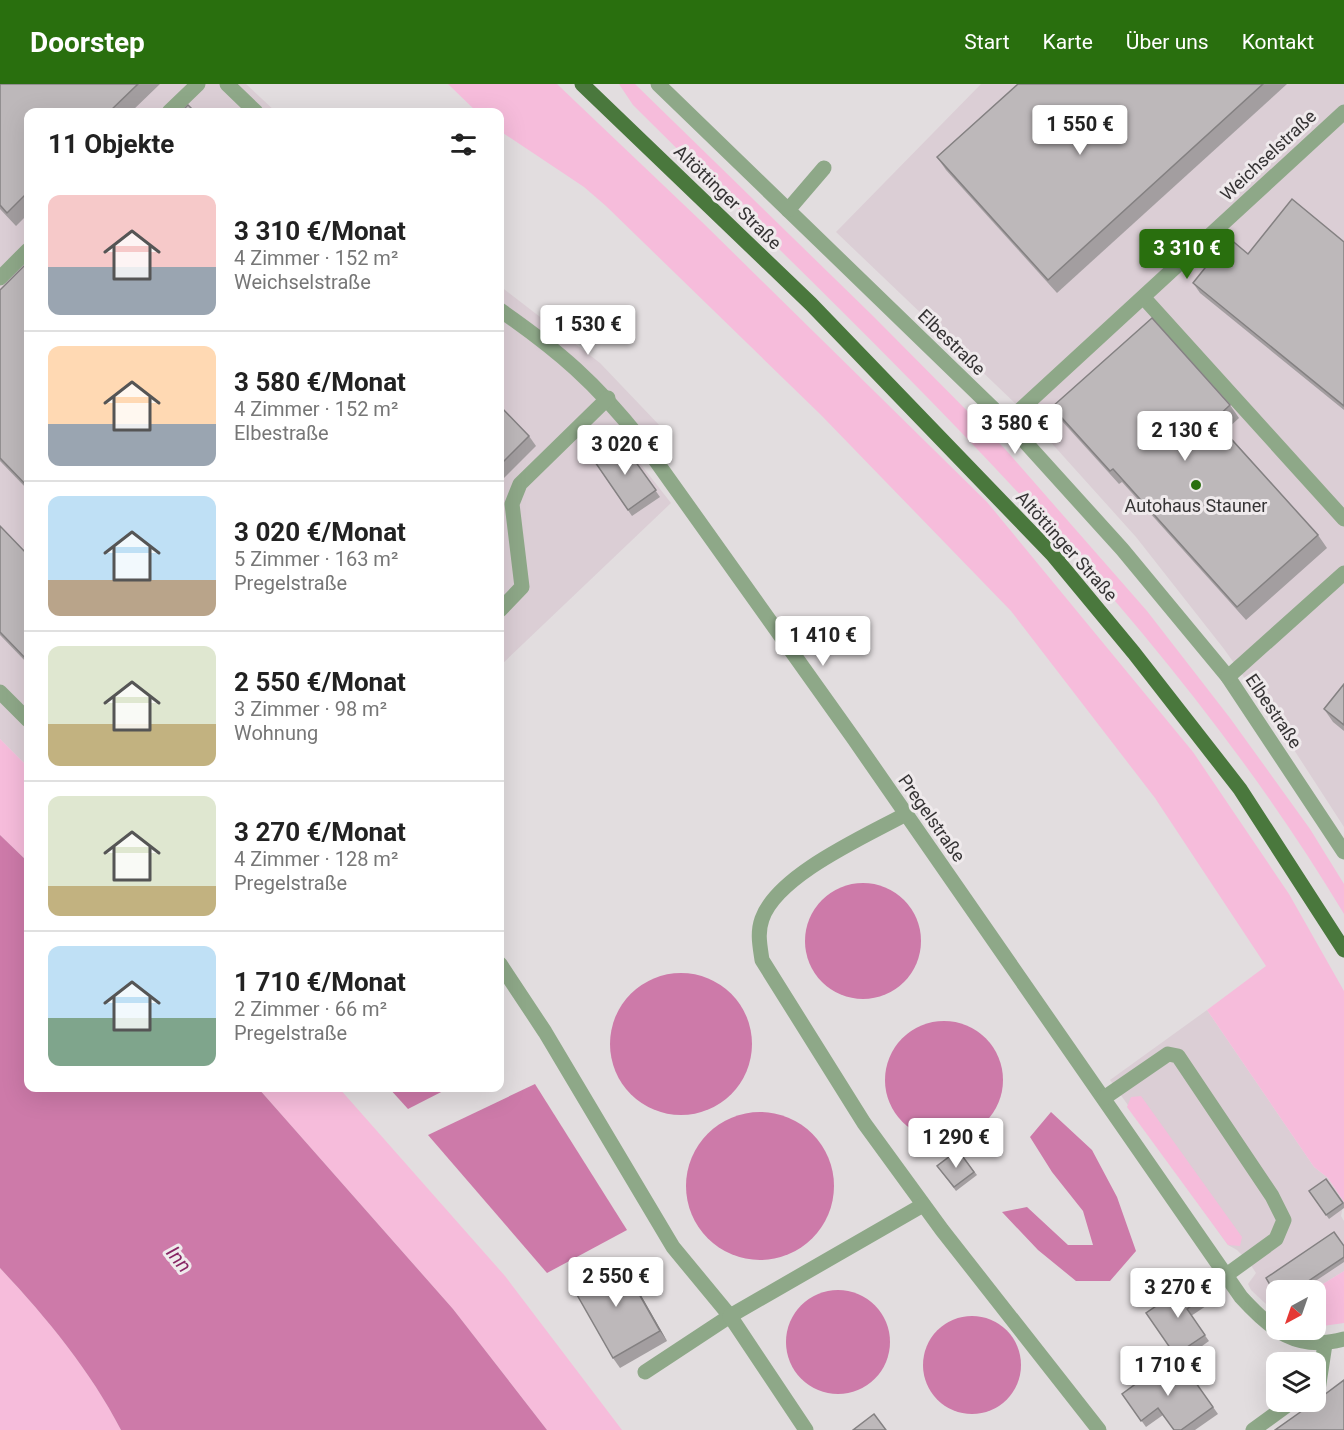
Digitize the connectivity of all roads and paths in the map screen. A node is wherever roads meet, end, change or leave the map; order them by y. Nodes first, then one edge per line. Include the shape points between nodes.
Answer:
1 (198, 84) edge
2 (227, 84) edge
3 (582, 84) edge
4 (658, 84) edge
5 (173, 108) edge
6 (252, 108) edge
7 (1344, 112) edge
8 (824, 168) dead end
9 (788, 210) junction
10 (24, 254) edge
11 (0, 278) edge
12 (1143, 298) junction
13 (504, 313) edge
14 (608, 398) junction
15 (1007, 422) junction
16 (1344, 519) edge
17 (1344, 573) edge
18 (504, 606) edge
19 (1228, 677) junction
20 (0, 692) edge
21 (24, 716) edge
22 (906, 814) junction
23 (1344, 852) edge
24 (1344, 950) edge
25 (504, 970) edge
26 (1104, 1098) junction
27 (923, 1205) junction
28 (1225, 1276) junction
29 (730, 1316) junction
30 (1344, 1339) edge
31 (1325, 1344) junction
32 (1323, 1352) edge
33 (645, 1372) dead end
34 (1278, 1412) edge
35 (1311, 1412) edge
36 (806, 1430) edge
37 (1099, 1430) edge
38 (1253, 1430) edge
39 (1301, 1430) edge

1 - 5 street
2 - 6 street
3 - 24 main road, Altöttinger Straße via 811,304 1052,555 1134,652 1240,789
4 - 9 street, Elbestraße
7 - 12 street, Weichselstraße
8 - 9 street
9 - 15 street, Elbestraße
10 - 11 street
12 - 15 street, Weichselstraße
12 - 16 street
13 - 14 street, Pregelstraße via 546,342
14 - 18 street via 520,484 512,504 522,587
14 - 22 street, Pregelstraße
15 - 19 street, Elbestraße via 1122,549
17 - 19 street
19 - 23 street, Elbestraße
20 - 21 street
22 - 26 street, Pregelstraße
22 - 27 street via 796,876 762,917 758,935 762,960 768,970 864,1123
25 - 29 street via 673,1246
26 - 28 street, Pregelstraße
26 - 28 street via 1168,1054 1178,1056 1284,1220 1276,1239
27 - 29 street
27 - 37 street
28 - 31 street, Pregelstraße via 1258,1316 1275,1329 1307,1344
29 - 33 street
29 - 36 street
30 - 31 street, Pregelstraße
31 - 32 street
34 - 38 street
35 - 39 street

